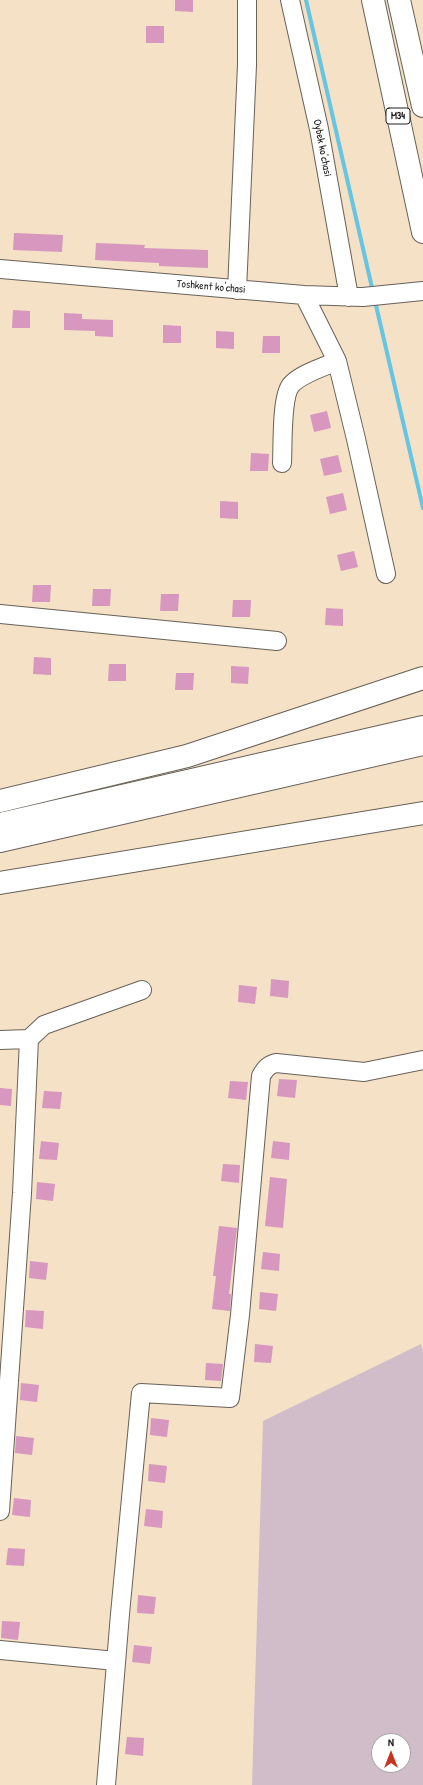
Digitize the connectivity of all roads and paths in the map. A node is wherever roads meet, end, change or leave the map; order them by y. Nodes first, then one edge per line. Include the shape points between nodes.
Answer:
1 (247, 0) edge
2 (290, 0) edge
3 (373, 0) edge
4 (399, 0) edge
5 (423, 106) edge
6 (423, 232) edge
7 (0, 269) edge
8 (237, 290) junction
9 (423, 291) edge
10 (304, 296) junction
11 (356, 297) junction
12 (337, 360) junction
13 (282, 463) dead end
14 (386, 574) dead end
15 (0, 614) edge
16 (277, 641) dead end
17 (423, 678) edge
18 (421, 736) edge
19 (0, 801) edge
20 (423, 814) edge
21 (0, 824) edge
22 (0, 841) edge
23 (0, 884) edge
24 (142, 990) dead end
25 (29, 1038) junction
26 (0, 1040) edge
27 (423, 1060) edge
28 (0, 1511) edge
29 (0, 1650) edge
30 (116, 1661) junction
31 (106, 1785) edge

1 - 8 street via 247,64
2 - 11 street, Oybek ko’chasi
3 - 6 main road, M34
4 - 5 main road, M34
7 - 8 street, Toshkent ko'chasi
8 - 10 street, Toshkent ko'chasi
9 - 11 street, Toshkent ko'chasi
10 - 11 street, Toshkent ko'chasi
10 - 12 street
12 - 13 street via 298,379 286,394
12 - 14 street
15 - 16 street
17 - 19 main road via 187,756
18 - 21 main road
18 - 22 main road
20 - 23 main road
24 - 25 street via 44,1025
25 - 26 street
25 - 28 street via 22,1193
27 - 30 street via 364,1072 282,1062 270,1064 264,1069 261,1076 240,1315 230,1398 141,1393
29 - 30 street
30 - 31 street

